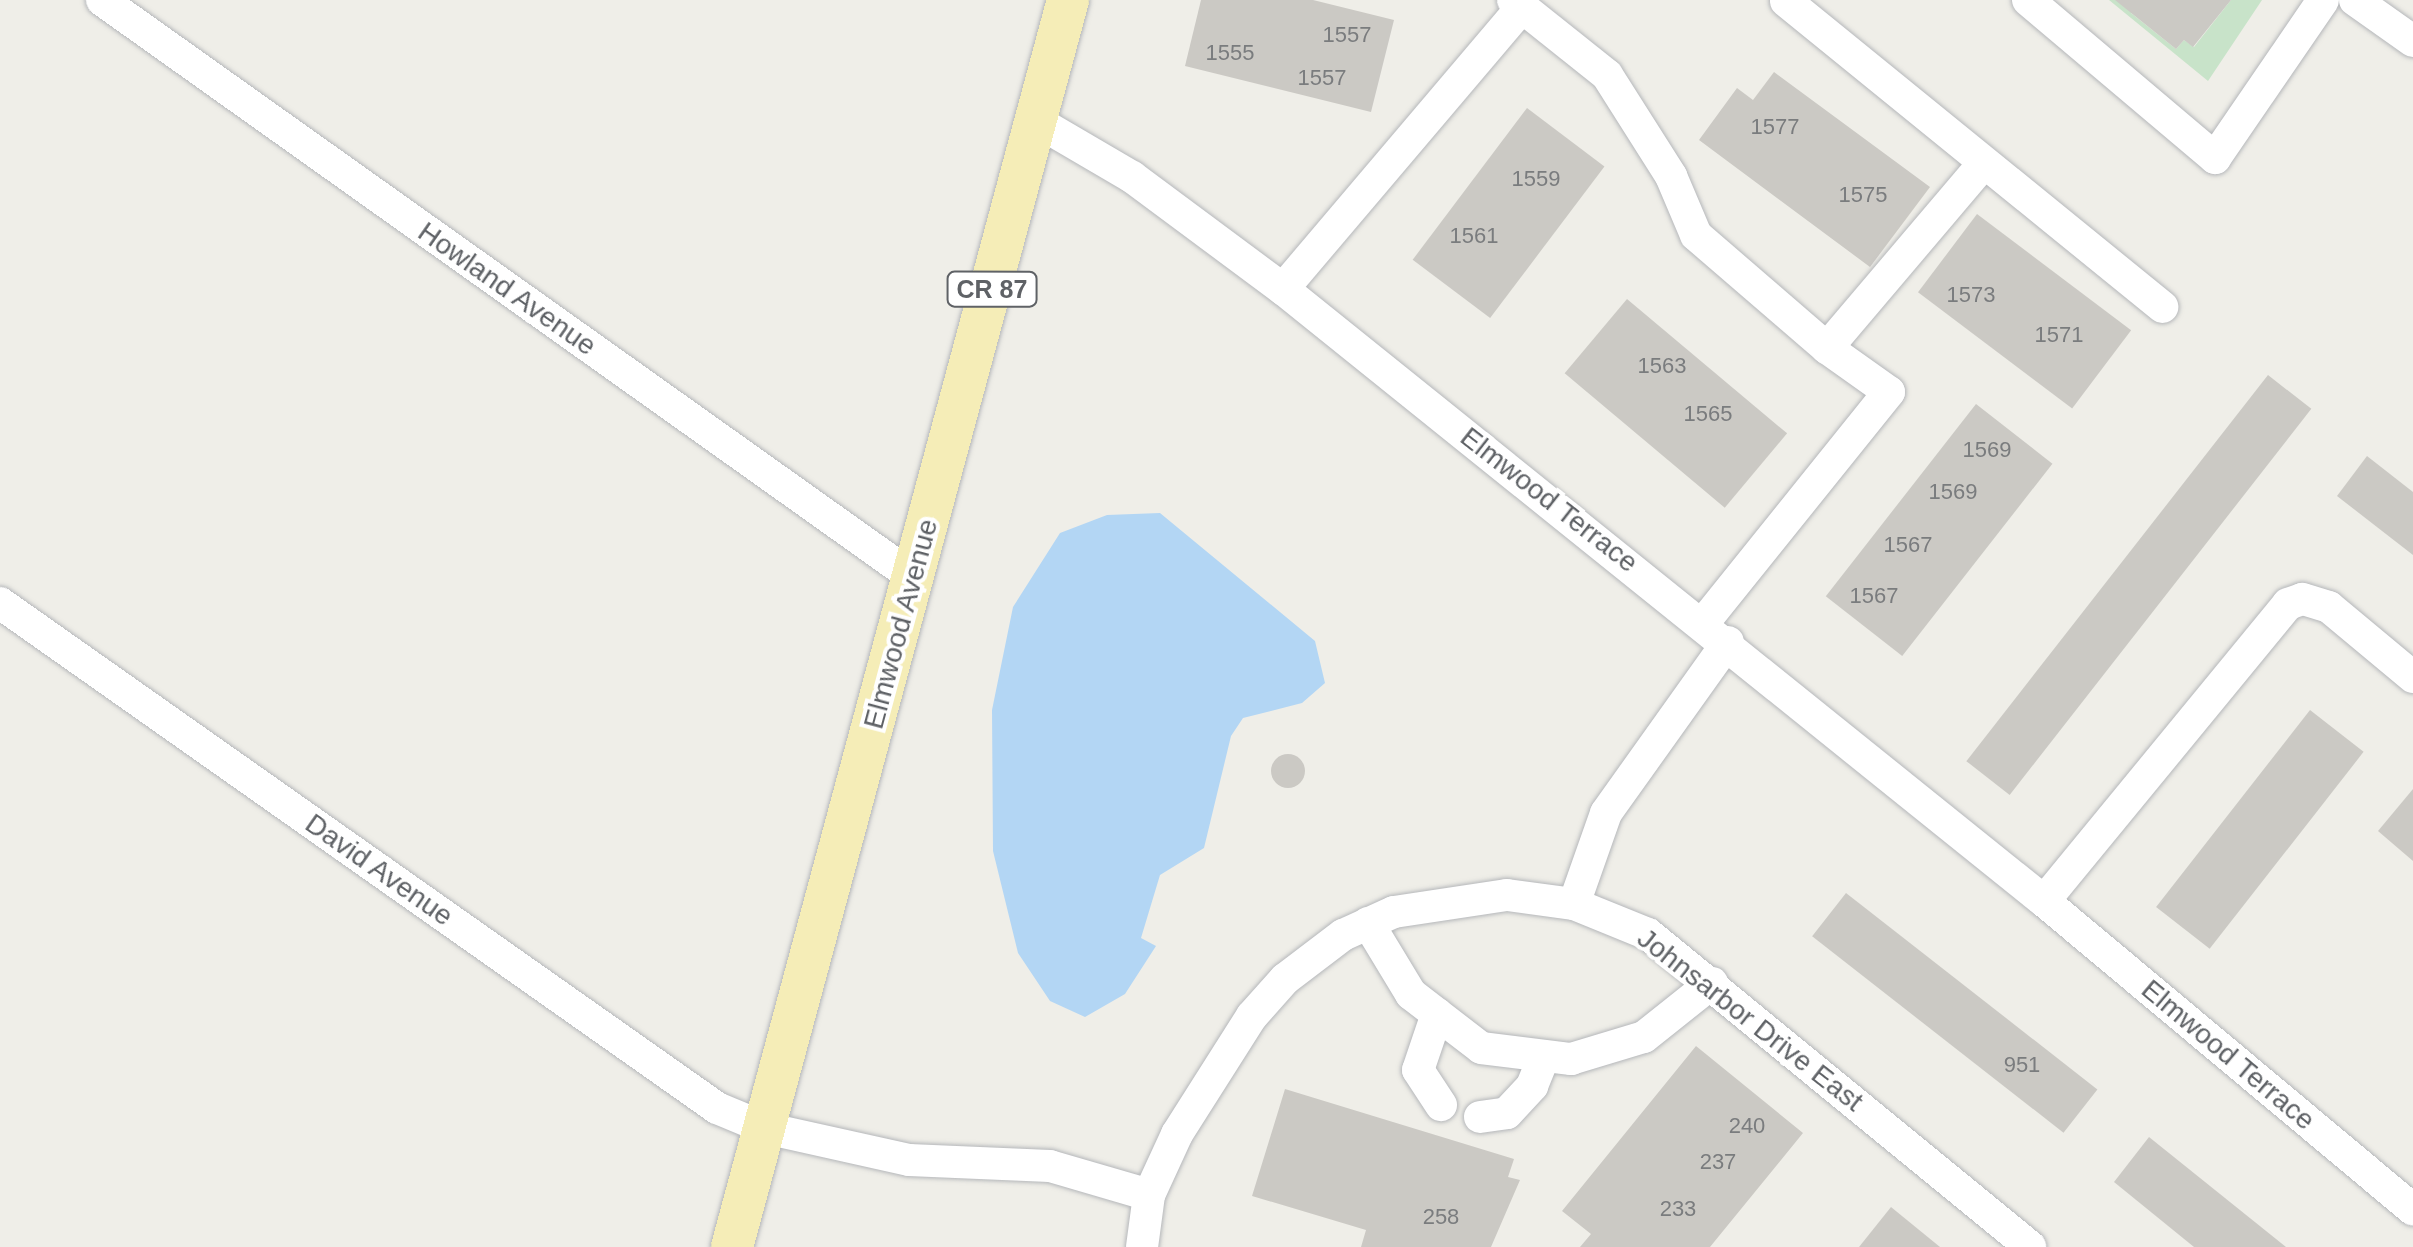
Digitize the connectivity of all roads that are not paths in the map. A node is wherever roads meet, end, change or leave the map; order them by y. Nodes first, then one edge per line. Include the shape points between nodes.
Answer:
1 (102, 0) edge
2 (1068, 0) edge
3 (2028, 0) edge
4 (2324, 0) edge
5 (2355, 0) edge
6 (1786, 1) edge
7 (1518, 3) edge
8 (2413, 42) edge
9 (1038, 122) junction
10 (1983, 164) junction
11 (1284, 289) junction
12 (2162, 308) dead end
13 (1827, 348) junction
14 (913, 577) junction
15 (0, 603) edge
16 (1716, 632) junction
17 (2413, 676) edge
18 (2044, 901) junction
19 (1574, 904) junction
20 (1368, 923) junction
21 (1712, 983) junction
22 (1437, 1014) junction
23 (1544, 1056) junction
24 (1441, 1105) dead end
25 (1480, 1117) dead end
26 (764, 1128) junction
27 (1149, 1195) junction
28 (2413, 1209) edge
29 (732, 1247) edge
30 (1142, 1247) edge
31 (2030, 1247) edge

1 - 14 street, Howland Avenue
2 - 9 main road, Elmwood Avenue / CR 87
3 - 4 street via 2216,158
5 - 8 street
6 - 10 street
7 - 11 street
7 - 13 street via 1606,75 1671,176 1696,235
9 - 11 street, Elmwood Terrace via 1132,176
9 - 14 main road, Elmwood Avenue / CR 87
10 - 12 street
10 - 13 street
11 - 16 street, Elmwood Terrace
13 - 16 street via 1890,392
14 - 26 main road, Elmwood Avenue / CR 87
15 - 26 street, David Avenue via 717,1108
16 - 18 street, Elmwood Terrace
16 - 19 street via 1606,813
17 - 18 street via 2329,607 2302,599 2288,604
18 - 28 street, Elmwood Terrace
19 - 20 street, Johnsarbor Drive East via 1462,897
19 - 21 street, Johnsarbor Drive East via 1648,934
20 - 22 street via 1411,994
20 - 27 street, Johnsarbor Drive East via 1297,969 1252,1016 1177,1134
21 - 23 street via 1644,1038 1570,1059
21 - 31 street, Johnsarbor Drive East
22 - 23 street via 1482,1048
22 - 24 street via 1418,1070
23 - 25 street via 1532,1086 1507,1113
26 - 27 street, David Avenue via 909,1160 1050,1166
26 - 29 main road, Elmwood Avenue / CR 87
27 - 30 street, Johnsarbor Drive East

